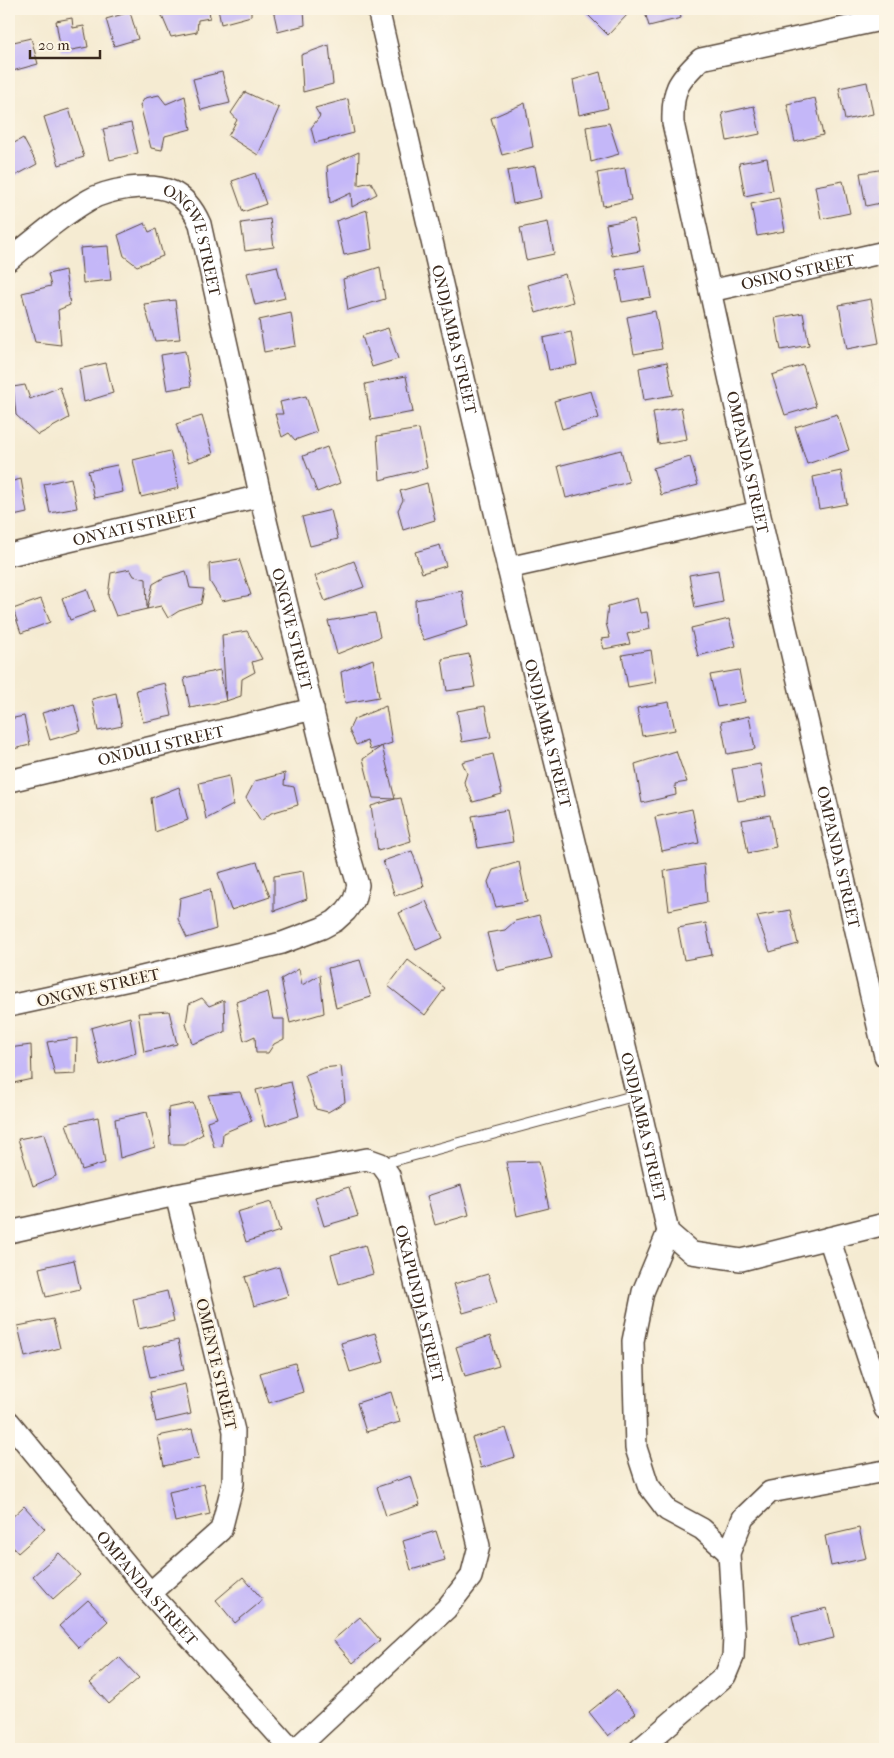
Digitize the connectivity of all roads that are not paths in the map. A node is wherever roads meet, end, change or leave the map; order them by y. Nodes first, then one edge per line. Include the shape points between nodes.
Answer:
1 (378, 9) edge
2 (885, 19) edge
3 (885, 252) edge
4 (9, 260) edge
5 (710, 291) junction
6 (261, 496) junction
7 (759, 512) junction
8 (9, 555) edge
9 (508, 568) junction
10 (312, 709) junction
11 (9, 781) edge
12 (9, 1006) edge
13 (885, 1056) edge
14 (637, 1095) junction
15 (381, 1164) junction
16 (176, 1195) junction
17 (885, 1224) edge
18 (9, 1232) edge
19 (668, 1232) junction
20 (829, 1238) junction
21 (885, 1409) edge
22 (9, 1422) edge
23 (885, 1471) edge
24 (729, 1552) junction
25 (150, 1593) junction
26 (291, 1749) edge
27 (296, 1749) edge
28 (640, 1749) edge

1 - 9 street, ONDJAMBA STREET
2 - 5 street, OMPANDA STREET via 700,59 682,77 672,99 672,123
3 - 5 street, OSINO STREET
4 - 6 street, ONGWE STREET via 90,199 115,190 149,186 166,188 182,198 194,210 200,224
5 - 7 street, OMPANDA STREET
6 - 8 street, ONYATI STREET
6 - 10 street, ONGWE STREET
7 - 9 street
7 - 13 street, OMPANDA STREET
9 - 14 street, ONDJAMBA STREET
10 - 11 street, ONDULI STREET
10 - 12 street, ONGWE STREET via 358,885 354,900 346,910 322,928 282,943 134,980
14 - 15 lane
14 - 19 street, ONDJAMBA STREET
15 - 16 street via 367,1159
15 - 27 street, OKAPUNDJA STREET via 389,1175 479,1546 471,1577 446,1609
16 - 18 street
16 - 25 street, OMENYE STREET via 234,1431 233,1484 221,1530
17 - 20 street
19 - 20 street via 692,1253 741,1260
19 - 24 street via 644,1292 633,1341 636,1448 648,1485 667,1510 702,1529
20 - 21 street
22 - 25 street, OMPANDA STREET
23 - 24 street via 770,1492 743,1518
24 - 28 street via 733,1657 724,1676
25 - 26 street, OMPANDA STREET

